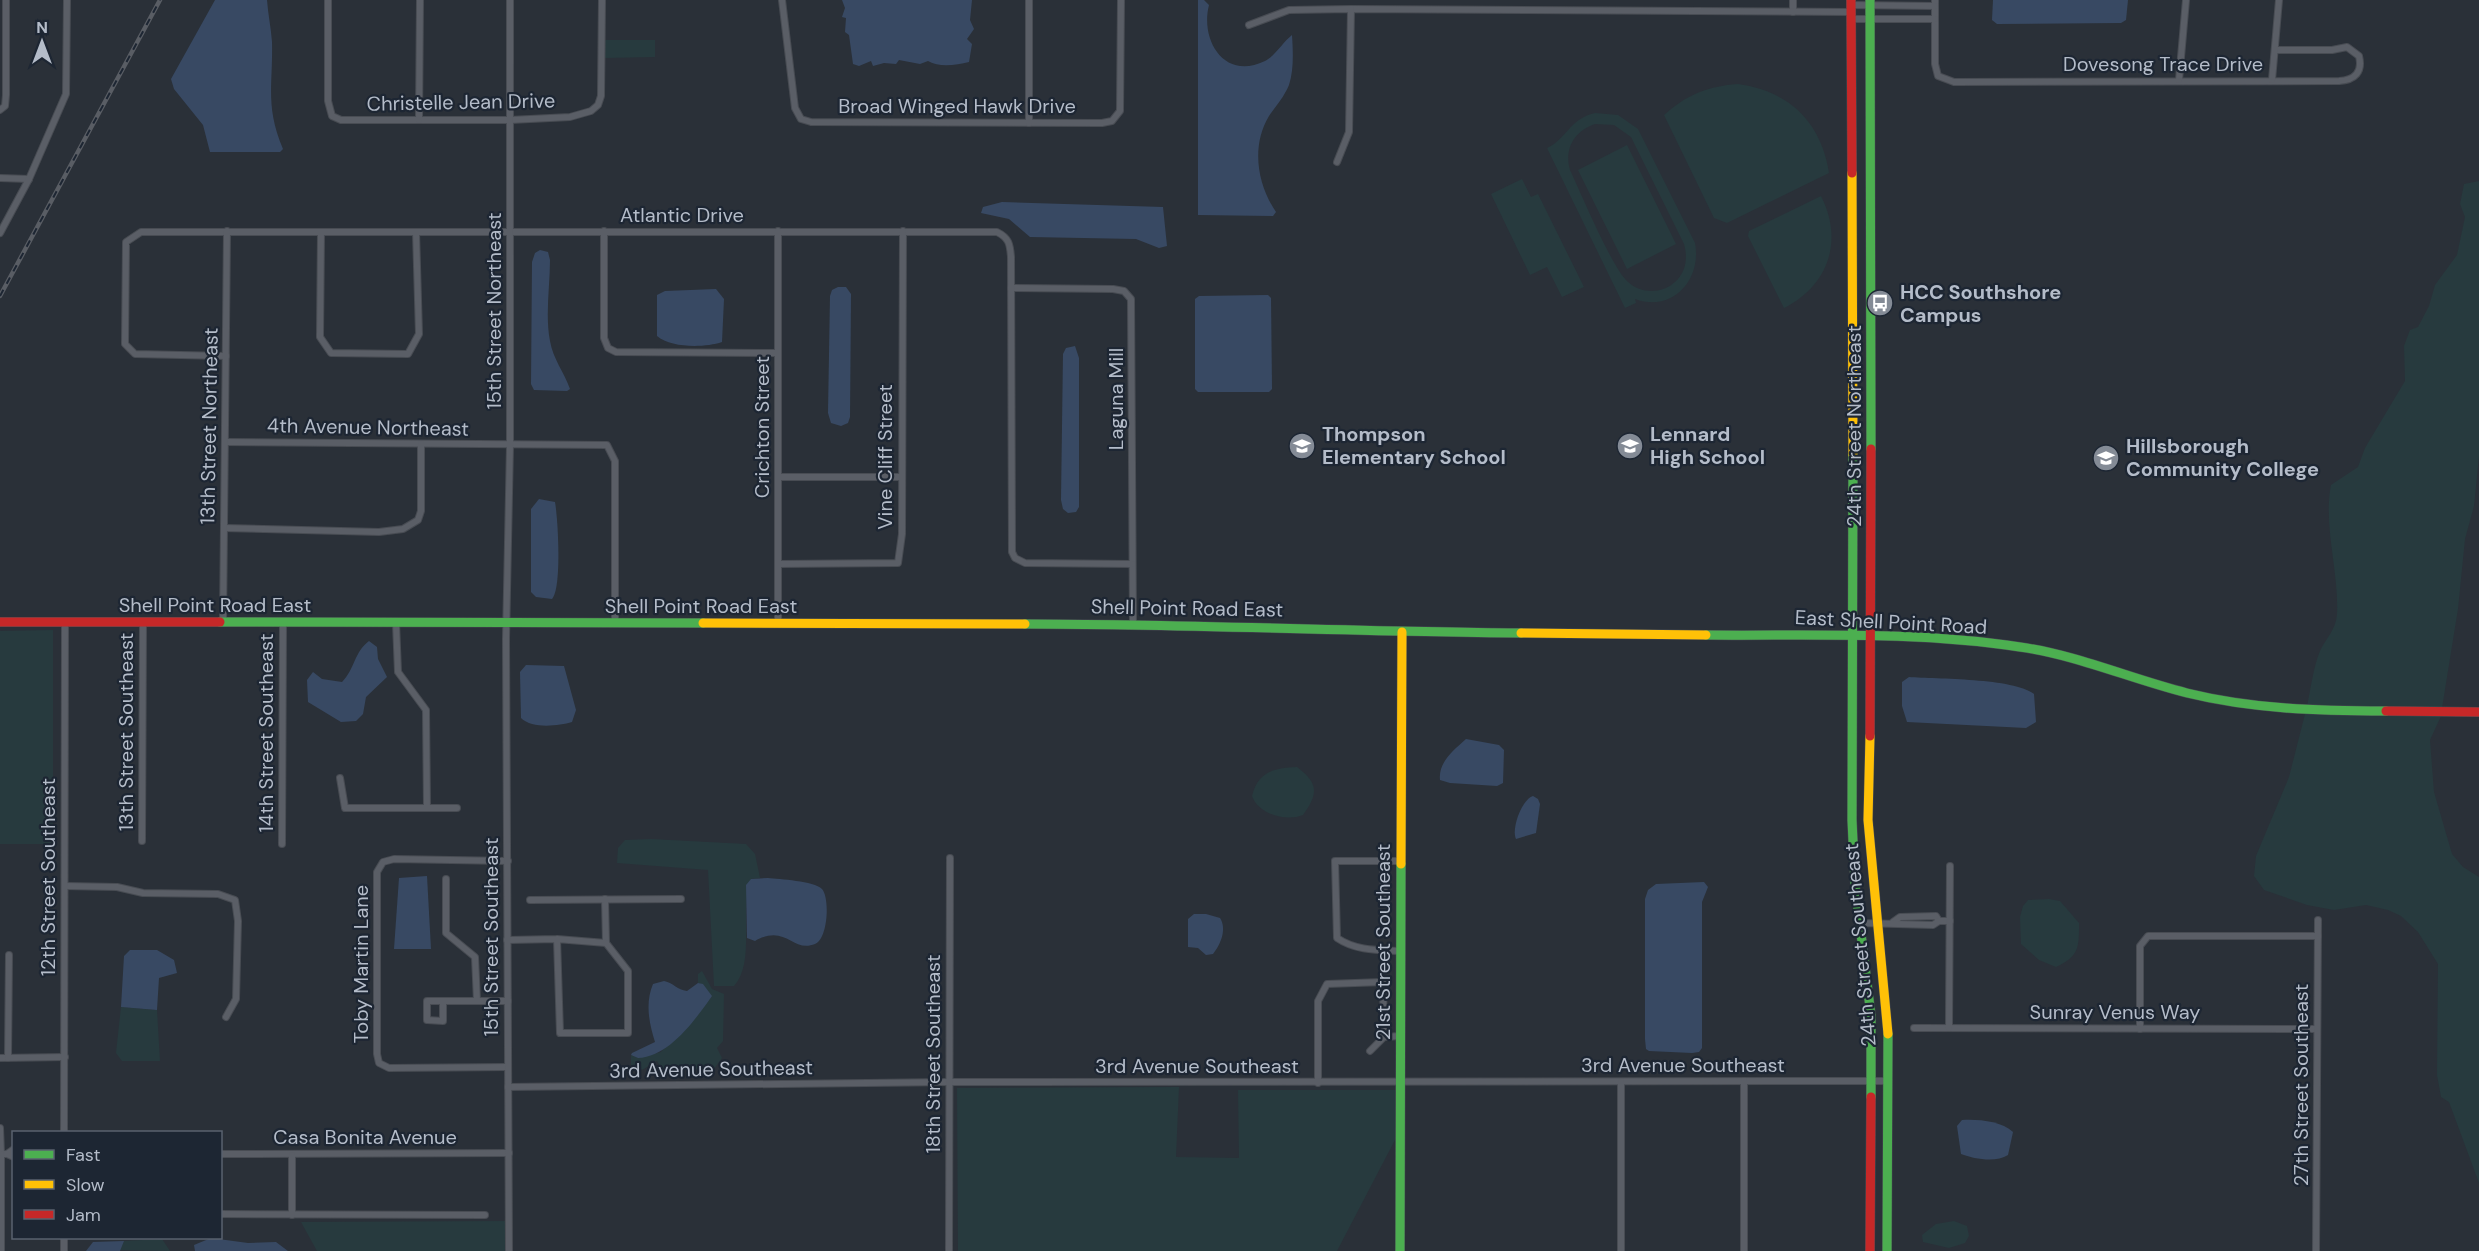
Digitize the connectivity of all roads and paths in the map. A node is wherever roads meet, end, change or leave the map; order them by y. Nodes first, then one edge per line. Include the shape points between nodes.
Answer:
1 (6, 0) edge
2 (67, 0) edge
3 (328, 0) edge
4 (420, 0) edge
5 (510, 0) edge
6 (602, 0) edge
7 (782, 0) edge
8 (1029, 0) edge
9 (1120, 0) edge
10 (1468, 0) edge
11 (1793, 0) edge
12 (2186, 0) edge
13 (2279, 0) edge
14 (1870, 2) edge
15 (1935, 3) edge
16 (1468, 8) junction
17 (1351, 9) junction
18 (1851, 9) edge
19 (1793, 12) junction
20 (1870, 19) junction
21 (1935, 19) junction
22 (1249, 25) dead end
23 (2275, 51) junction
24 (2179, 80) junction
25 (2272, 80) junction
26 (0, 110) edge
27 (419, 120) junction
28 (510, 120) junction
29 (1029, 123) junction
30 (1338, 162) dead end
31 (0, 178) edge
32 (29, 178) junction
33 (227, 231) junction
34 (604, 231) junction
35 (778, 231) junction
36 (903, 231) junction
37 (321, 232) junction
38 (416, 232) junction
39 (0, 233) edge
40 (511, 233) junction
41 (1011, 288) junction
42 (778, 353) junction
43 (226, 356) junction
44 (225, 442) junction
45 (421, 444) junction
46 (510, 446) junction
47 (778, 477) junction
48 (902, 477) junction
49 (224, 528) junction
50 (778, 564) junction
51 (1132, 564) junction
52 (0, 622) edge
53 (65, 622) junction
54 (143, 622) junction
55 (223, 622) junction
56 (283, 623) junction
57 (396, 623) junction
58 (508, 623) junction
59 (615, 623) junction
60 (778, 624) junction
61 (1132, 624) junction
62 (1402, 632) junction
63 (1854, 636) junction
64 (1872, 636) junction
65 (2479, 712) edge
66 (340, 778) dead end
67 (427, 807) junction
68 (457, 808) dead end
69 (142, 842) dead end
70 (282, 844) dead end
71 (950, 858) dead end
72 (508, 861) junction
73 (1383, 861) junction
74 (1401, 861) junction
75 (1950, 866) dead end
76 (446, 879) dead end
77 (65, 886) junction
78 (1384, 897) dead end
79 (605, 899) junction
80 (681, 899) dead end
81 (530, 900) dead end
82 (2318, 920) dead end
83 (1950, 921) junction
84 (1861, 923) junction
85 (1878, 923) junction
86 (2318, 936) junction
87 (557, 939) junction
88 (507, 940) junction
89 (606, 942) junction
90 (1401, 951) junction
91 (9, 955) dead end
92 (8, 979) junction
93 (0, 980) edge
94 (443, 1001) junction
95 (477, 1001) junction
96 (508, 1001) junction
97 (226, 1017) dead end
98 (1914, 1028) dead end
99 (1949, 1028) junction
100 (2140, 1029) junction
101 (2317, 1029) junction
102 (1384, 1036) junction
103 (1401, 1036) junction
104 (1370, 1051) dead end
105 (65, 1057) junction
106 (0, 1058) edge
107 (8, 1058) junction
108 (508, 1067) junction
109 (1744, 1081) junction
110 (1870, 1081) junction
111 (1887, 1081) junction
112 (950, 1082) junction
113 (1400, 1082) junction
114 (1621, 1082) junction
115 (1318, 1083) junction
116 (508, 1087) junction
117 (0, 1128) edge
118 (64, 1131) edge
119 (0, 1137) edge
120 (509, 1153) junction
121 (222, 1154) edge
122 (7, 1155) edge
123 (292, 1155) junction
124 (222, 1214) edge
125 (292, 1215) junction
126 (486, 1215) dead end
127 (0, 1251) edge
128 (509, 1251) edge
129 (949, 1251) edge
130 (1400, 1251) edge
131 (1621, 1251) edge
132 (1744, 1251) edge
133 (1870, 1251) edge
134 (1887, 1251) edge
135 (2316, 1251) edge

1 - 26 street via 6,95 5,106
2 - 32 street via 66,94
3 - 27 street, Christelle Jean Drive via 328,102 332,116 341,120
4 - 27 street
5 - 28 street, 15th Street Northeast
6 - 28 street, Christelle Jean Drive via 598,105 570,117
7 - 29 street, Broad Winged Hawk Drive via 795,108 801,119
8 - 29 street
9 - 29 street, Broad Winged Hawk Drive via 1120,103 1116,117 1102,123
10 - 16 street
11 - 19 street
12 - 24 street
13 - 23 street
14 - 15 street
14 - 18 street
14 - 20 street, 24th Street Northeast
15 - 21 street, Dovesong Trace Drive
16 - 17 street
16 - 19 street
17 - 22 street via 1289,10
17 - 30 street via 1349,132
18 - 19 street
18 - 20 street
18 - 63 street, 24th Street Northeast
20 - 21 street
20 - 64 street, 24th Street Northeast
21 - 24 street, Dovesong Trace Drive via 1935,64 1938,76 1945,80
23 - 25 street
23 - 25 street, Dovesong Trace Drive via 2332,51 2347,47 2359,56 2361,64 2350,80
24 - 25 street, Dovesong Trace Drive
27 - 28 street, Christelle Jean Drive
28 - 40 street, 15th Street Northeast
31 - 32 street
32 - 39 street
33 - 37 street, Atlantic Drive
33 - 43 street, 13th Street Northeast
33 - 43 street, Atlantic Drive via 141,231 126,242 124,344 135,354
34 - 35 street, Atlantic Drive
34 - 40 street, Atlantic Drive
34 - 42 street via 604,338 608,348 616,352
35 - 36 street, Atlantic Drive
35 - 42 street, Crichton Street
36 - 41 street, Atlantic Drive via 997,232 1005,236 1010,244
36 - 48 street, Vine Cliff Street
37 - 38 street, Atlantic Drive
37 - 38 street via 320,337 331,353 408,354 419,334
38 - 40 street, Atlantic Drive
40 - 46 street, 15th Street Northeast
41 - 51 street, Laguna Mill via 1113,289 1124,291 1131,299
41 - 51 street, Atlantic Drive via 1012,552 1025,563
42 - 47 street, Crichton Street
43 - 44 street, 13th Street Northeast
44 - 45 street, 4th Avenue Northeast
44 - 49 street, 13th Street Northeast
45 - 46 street, 4th Avenue Northeast
45 - 49 street via 420,511 418,520 403,529 379,532
46 - 58 street, 15th Street Northeast
46 - 59 street, 4th Avenue Northeast via 601,443 612,453
47 - 48 street
47 - 50 street, Crichton Street
48 - 50 street, Vine Cliff Street via 898,563
49 - 55 street, 13th Street Northeast
50 - 60 street, Crichton Street
51 - 61 street, Laguna Mill
52 - 53 street, Shell Point Road East
53 - 54 street, Shell Point Road East
53 - 77 street, 12th Street Southeast
54 - 55 street, Shell Point Road East
54 - 69 street, 13th Street Southeast
55 - 56 street, Shell Point Road East
56 - 57 street, Shell Point Road East
56 - 70 street, 14th Street Southeast
57 - 58 street, Shell Point Road East
57 - 67 street via 398,672 426,710
58 - 59 street, Shell Point Road East
58 - 72 street, 15th Street Southeast
59 - 60 street, Shell Point Road East
60 - 61 street, Shell Point Road East
61 - 62 street, Shell Point Road East
62 - 63 street, East Shell Point Road
62 - 74 street, 21st Street Southeast
63 - 64 street, East Shell Point Road
63 - 84 street, 24th Street Southeast via 1852,820
64 - 65 street, East Shell Point Road via 2021,647 2187,693 2260,706 2324,711
64 - 85 street, 24th Street Southeast via 1868,820
66 - 67 street via 345,808
67 - 68 street
71 - 112 street, 18th Street Southeast
72 - 88 street, 15th Street Southeast
72 - 108 street, Toby Martin Lane via 382,862 377,872 377,1054 379,1063 389,1068
73 - 74 street
73 - 78 street
73 - 90 street via 1335,861 1336,938 1366,950
74 - 90 street, 21st Street Southeast
75 - 83 street
76 - 95 street via 446,933 475,957
77 - 97 street via 117,887 143,894 218,894 235,900 236,999
77 - 105 street, 12th Street Southeast
79 - 80 street
79 - 81 street
79 - 89 street
82 - 86 street, 27th Street Southeast
83 - 85 street via 1939,921 1936,916 1900,917
83 - 99 street
84 - 85 street
84 - 110 street, 24th Street Southeast via 1871,1016
85 - 111 street, 24th Street Southeast via 1888,1014
86 - 100 street via 2148,936 2140,946
86 - 101 street, 27th Street Southeast
87 - 88 street
87 - 89 street
87 - 89 street via 560,1034 628,1033 628,971
88 - 96 street, 15th Street Southeast
90 - 103 street, 21st Street Southeast
91 - 92 street
92 - 93 street
92 - 107 street
94 - 94 street via 427,1000 427,1020 443,1021
94 - 95 street
95 - 96 street
96 - 108 street, 15th Street Southeast
98 - 99 street, Sunray Venus Way
99 - 100 street, Sunray Venus Way
100 - 101 street, Sunray Venus Way
101 - 135 street, 27th Street Southeast
102 - 103 street
102 - 104 street
102 - 115 street via 1383,982 1327,984 1318,1001
103 - 113 street, 21st Street Southeast
105 - 107 street
105 - 118 street, 12th Street Southeast
106 - 107 street
108 - 116 street, 15th Street Southeast
109 - 110 street, 3rd Avenue Southeast
109 - 114 street, 3rd Avenue Southeast
109 - 132 street
110 - 111 street, 3rd Avenue Southeast
110 - 133 street, 24th Street Southeast
111 - 134 street, 24th Street Southeast
112 - 115 street, 3rd Avenue Southeast
112 - 116 street, 3rd Avenue Southeast
112 - 129 street, 18th Street Southeast
113 - 114 street, 3rd Avenue Southeast
113 - 115 street, 3rd Avenue Southeast
113 - 130 street, 21st Street Southeast
114 - 131 street
116 - 120 street, 15th Street Southeast
117 - 119 street
119 - 122 street
120 - 123 street, Casa Bonita Avenue
120 - 128 street, 15th Street Southeast
121 - 123 street, Casa Bonita Avenue
122 - 127 street
123 - 125 street
124 - 125 street
125 - 126 street

